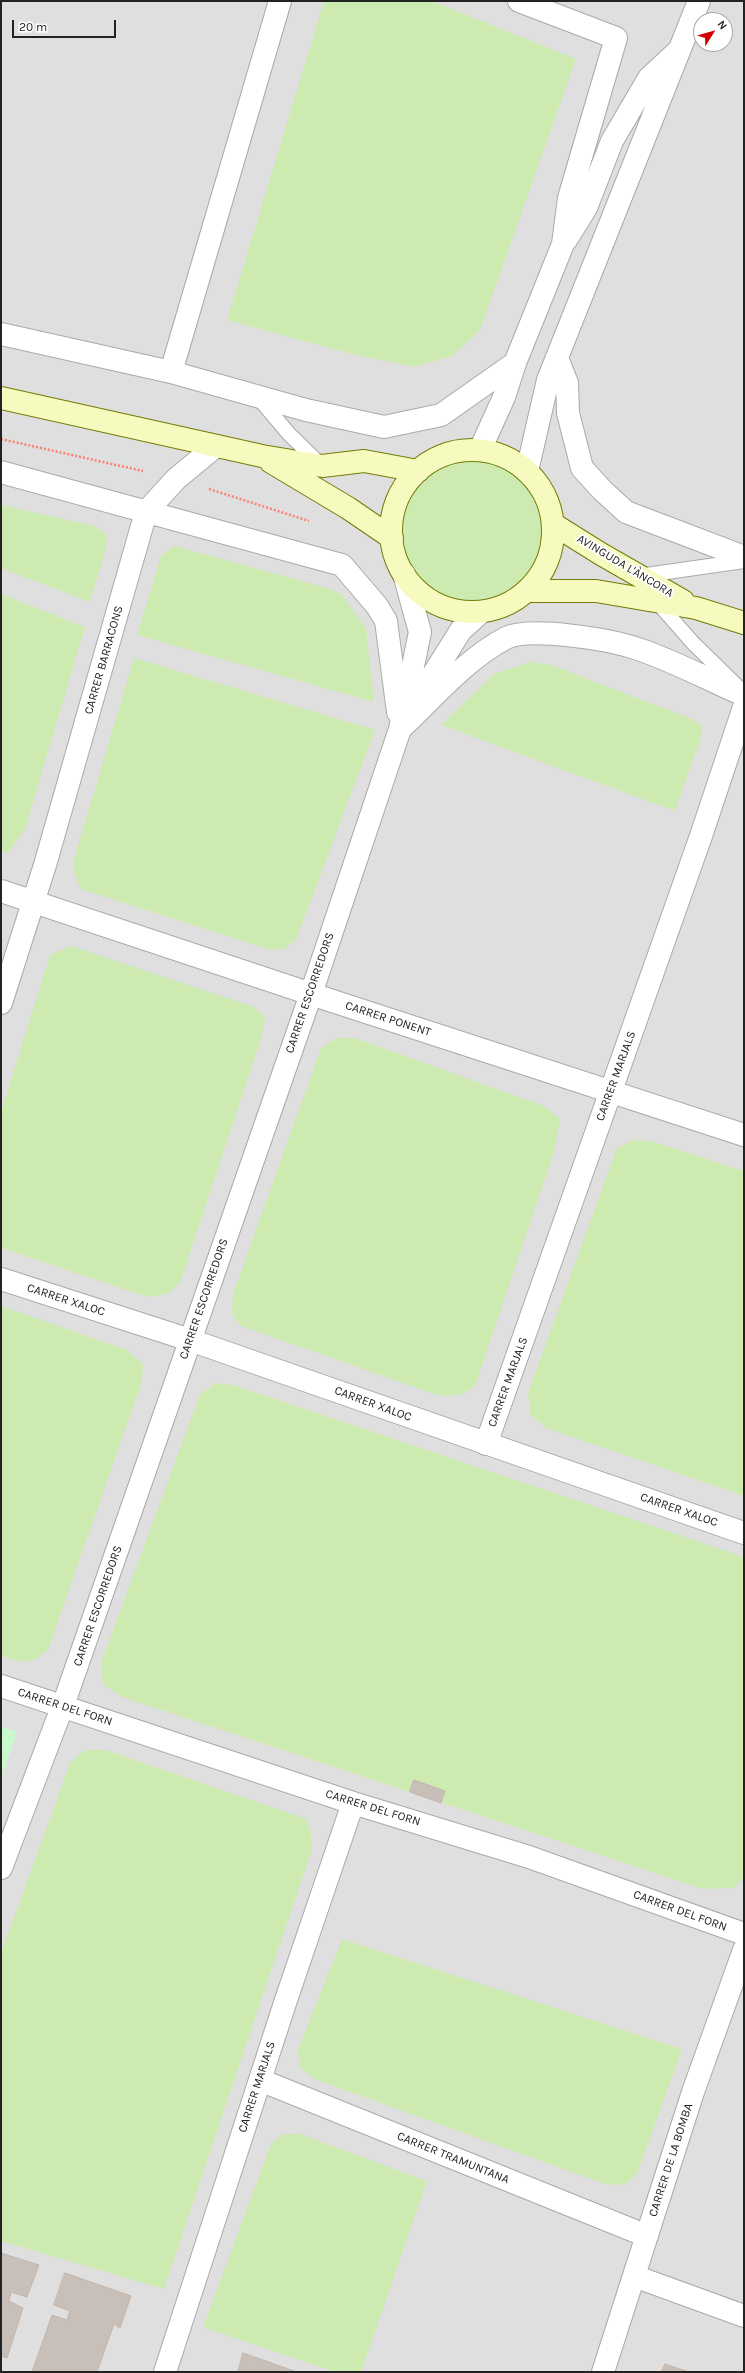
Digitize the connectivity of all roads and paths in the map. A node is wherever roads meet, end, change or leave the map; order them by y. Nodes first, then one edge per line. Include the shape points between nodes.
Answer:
1 (280, 1) edge
2 (519, 1) edge
3 (698, 1) edge
4 (681, 48) junction
5 (563, 244) junction
6 (1, 334) edge
7 (557, 358) junction
8 (515, 363) junction
9 (171, 372) junction
10 (256, 396) junction
11 (1, 398) edge
12 (216, 446) junction
13 (480, 450) junction
14 (262, 456) junction
15 (322, 466) junction
16 (418, 471) junction
17 (528, 471) junction
18 (1, 472) edge
19 (146, 512) junction
20 (553, 524) junction
21 (392, 538) junction
22 (744, 557) edge
23 (744, 561) edge
24 (404, 574) junction
25 (639, 576) junction
26 (528, 590) junction
27 (657, 602) junction
28 (696, 608) junction
29 (481, 612) junction
30 (744, 623) edge
31 (744, 694) edge
32 (744, 707) edge
33 (400, 729) junction
34 (1, 891) edge
35 (33, 900) junction
36 (310, 994) junction
37 (1, 1003) edge
38 (611, 1091) junction
39 (744, 1135) edge
40 (1, 1279) edge
41 (190, 1340) junction
42 (486, 1444) junction
43 (744, 1533) edge
44 (1, 1686) edge
45 (63, 1706) junction
46 (353, 1803) junction
47 (1, 1868) edge
48 (744, 1934) edge
49 (744, 1950) edge
50 (260, 2080) junction
51 (647, 2236) junction
52 (634, 2276) junction
53 (744, 2316) edge
54 (165, 2372) edge
55 (603, 2372) edge

1 - 9 street
2 - 5 street via 616,38 569,198
3 - 4 street
4 - 5 street via 649,78 612,141 586,208
4 - 7 street
5 - 8 street
6 - 9 street
7 - 17 street via 548,380
7 - 22 street via 567,383 568,413 582,468 602,490 626,512
8 - 10 street via 441,415 384,427
8 - 13 street via 504,397
9 - 10 street
10 - 15 lane via 289,434
11 - 12 street
12 - 14 street
12 - 19 street, CARRER BARRACONS via 176,479
13 - 16 street via 446,453 431,460
13 - 17 street via 506,456
14 - 15 street
14 - 21 street
15 - 16 street via 364,461
16 - 21 street via 402,490 393,513
17 - 20 street via 545,495
18 - 19 street
19 - 33 street via 342,565 377,606 386,621
19 - 35 street, CARRER BARRACONS
20 - 25 street, AVINGUDA L'ÀNCORA
20 - 26 street via 552,548 543,572
21 - 24 street via 398,563
23 - 25 lane
24 - 29 street via 419,592 438,604 458,611
24 - 33 street, CARRER ESCORREDORS via 420,632
25 - 28 street, AVINGUDA L'ÀNCORA
26 - 27 street, AVINGUDA L'ÀNCORA via 596,591
26 - 29 street via 506,605
27 - 28 street, AVINGUDA L'ÀNCORA
27 - 31 lane via 693,643
28 - 30 street, AVINGUDA L'ÀNCORA
29 - 33 street, CARRER ESCORREDORS via 461,630
31 - 33 street, CARRER ESCORREDORS via 637,648 556,633 518,634 506,638 468,664
32 - 38 street, CARRER MARJALS
33 - 36 street, CARRER ESCORREDORS
34 - 35 street
35 - 36 street, CARRER PONENT
35 - 37 street, CARRER BARRACONS
36 - 38 street, CARRER PONENT
36 - 41 street, CARRER ESCORREDORS
38 - 39 street, CARRER PONENT
38 - 42 street, CARRER MARJALS
40 - 41 street, CARRER XALOC
41 - 42 street, CARRER XALOC
41 - 45 street, CARRER ESCORREDORS
42 - 43 street, CARRER XALOC
44 - 45 street, CARRER DEL FORN
45 - 46 street, CARRER DEL FORN
45 - 47 street, CARRER ESCORREDORS
46 - 48 street, CARRER DEL FORN via 529,1857
46 - 50 street, CARRER MARJALS
49 - 51 street, CARRER DE LA BOMBA via 693,2092
50 - 51 street, CARRER TRAMUNTANA
50 - 54 street, CARRER MARJALS
51 - 52 street, CARRER DE LA BOMBA
52 - 53 street
52 - 55 street, CARRER DE LA BOMBA

